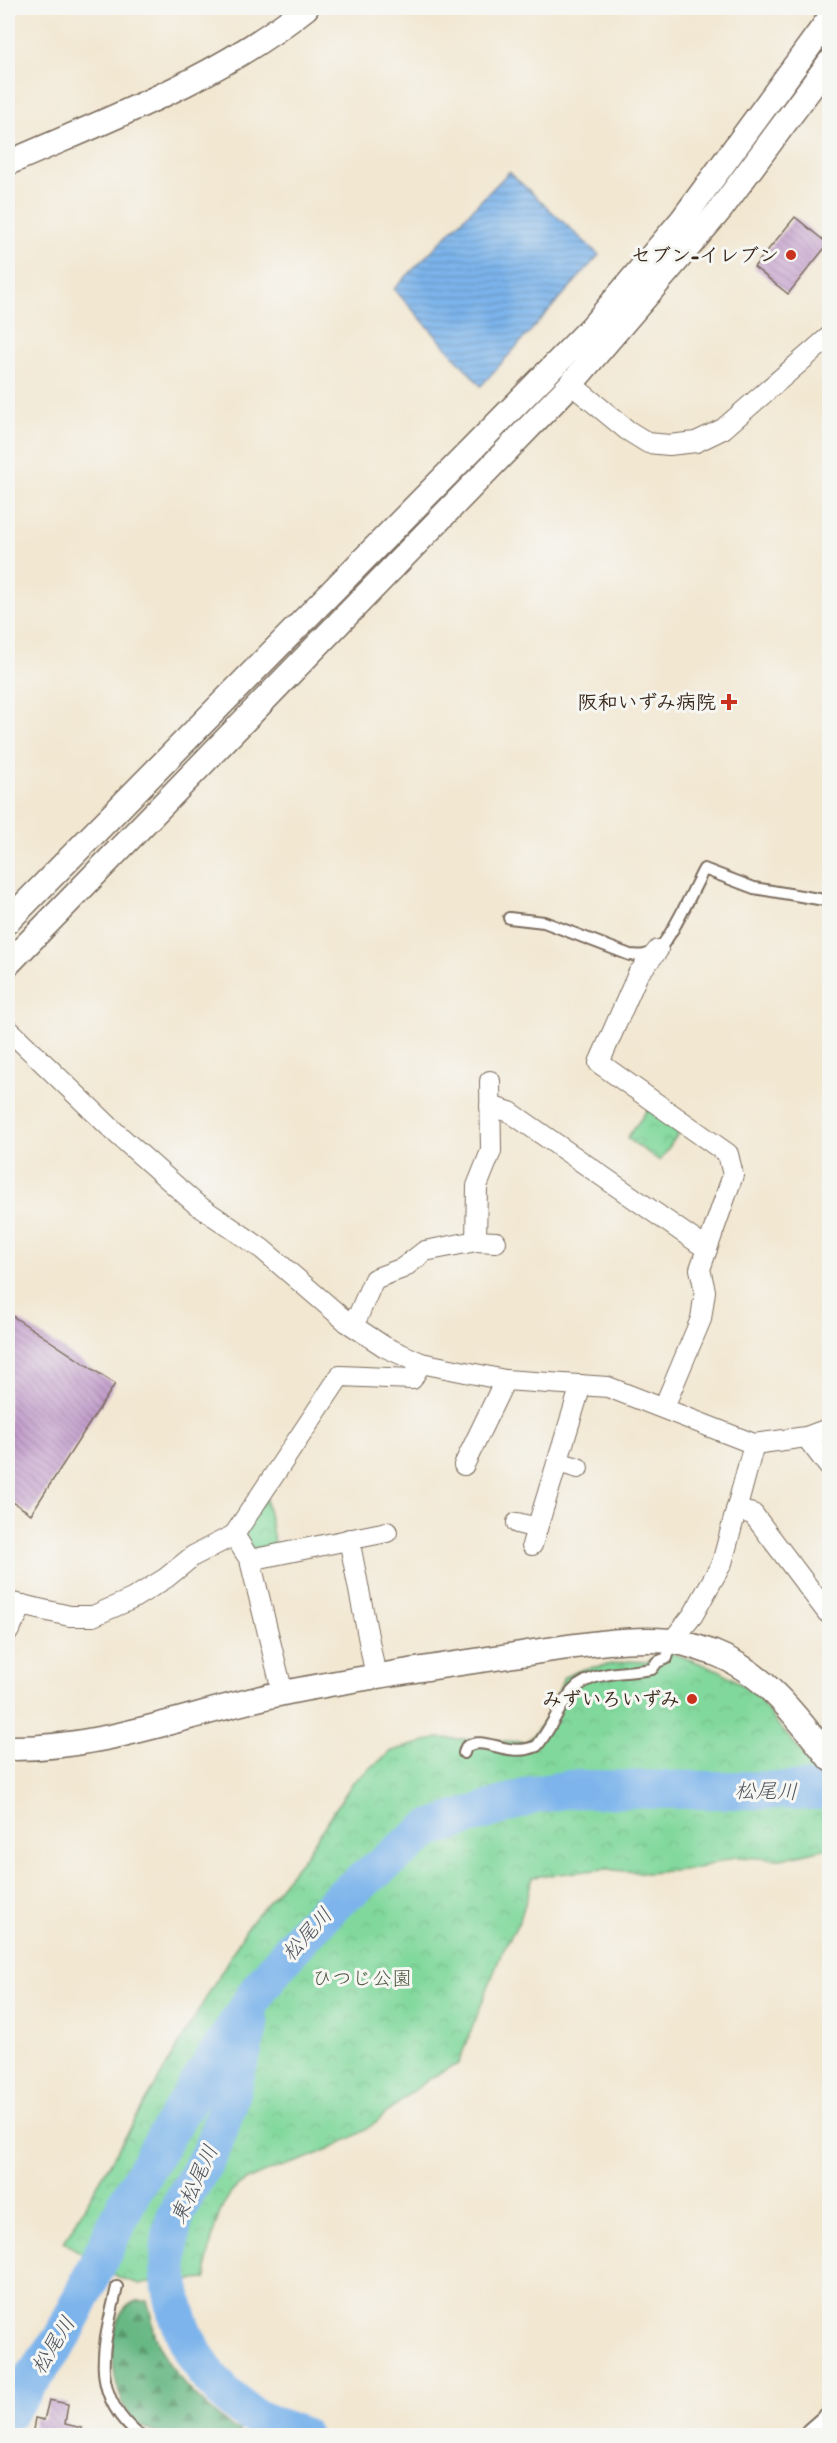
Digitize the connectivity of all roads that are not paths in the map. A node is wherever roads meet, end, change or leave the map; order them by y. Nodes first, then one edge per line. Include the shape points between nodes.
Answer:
1 (306, 8) edge
2 (830, 18) edge
3 (830, 62) edge
4 (8, 163) edge
5 (830, 336) edge
6 (571, 384) junction
7 (830, 901) edge
8 (509, 918) dead end
9 (8, 921) edge
10 (658, 950) junction
11 (8, 963) edge
12 (8, 1029) edge
13 (490, 1081) dead end
14 (490, 1106) junction
15 (476, 1241) junction
16 (496, 1242) dead end
17 (707, 1249) junction
18 (347, 1322) junction
19 (421, 1363) junction
20 (505, 1380) junction
21 (581, 1384) junction
22 (664, 1407) junction
23 (830, 1428) edge
24 (806, 1437) junction
25 (754, 1444) junction
26 (558, 1462) junction
27 (464, 1465) dead end
28 (578, 1468) dead end
29 (830, 1468) edge
30 (736, 1510) junction
31 (518, 1523) dead end
32 (387, 1532) dead end
33 (234, 1535) junction
34 (349, 1539) junction
35 (250, 1560) junction
36 (15, 1604) edge
37 (830, 1611) edge
38 (8, 1632) edge
39 (672, 1641) junction
40 (376, 1677) junction
41 (283, 1694) junction
42 (8, 1749) edge
43 (464, 1753) dead end
44 (827, 1756) edge
45 (117, 2287) dead end
46 (830, 2422) edge
47 (140, 2436) edge
48 (814, 2436) edge

1 - 4 street via 238,57 175,91
2 - 9 street via 682,220 592,327
3 - 6 street via 720,210
5 - 6 street via 723,429 696,442 648,443
6 - 11 street
7 - 10 lane via 754,888 704,869
8 - 10 lane via 544,922 630,955 644,956
10 - 17 street via 638,974 598,1063 728,1154 734,1175
12 - 18 street via 196,1204 262,1250
13 - 14 street
14 - 15 street via 491,1151 477,1186
14 - 17 street via 510,1112
15 - 16 street
15 - 18 street via 424,1243 403,1268 374,1279 358,1316
17 - 22 street via 700,1269 705,1290 701,1319
18 - 19 street via 385,1347
19 - 20 street
19 - 33 street via 412,1379 340,1376
20 - 21 street
20 - 27 street
21 - 22 street via 608,1387
21 - 26 street
22 - 25 street
23 - 24 street
24 - 25 street
24 - 29 street
25 - 30 street
26 - 28 street
26 - 31 street via 535,1537
30 - 37 street via 753,1514
30 - 39 street via 722,1563 710,1588
32 - 34 street
33 - 35 street
33 - 36 street via 193,1556 132,1599 93,1616 70,1616
34 - 35 street
34 - 40 street
35 - 41 street
36 - 38 street
39 - 40 street via 553,1650
39 - 43 lane via 667,1658 652,1669 599,1675 580,1683 567,1696 537,1746 514,1752 480,1742 466,1747
39 - 44 street via 716,1654 750,1672 787,1706
40 - 41 street
41 - 42 street via 97,1739
45 - 47 lane via 102,2376 111,2404
46 - 48 main road

